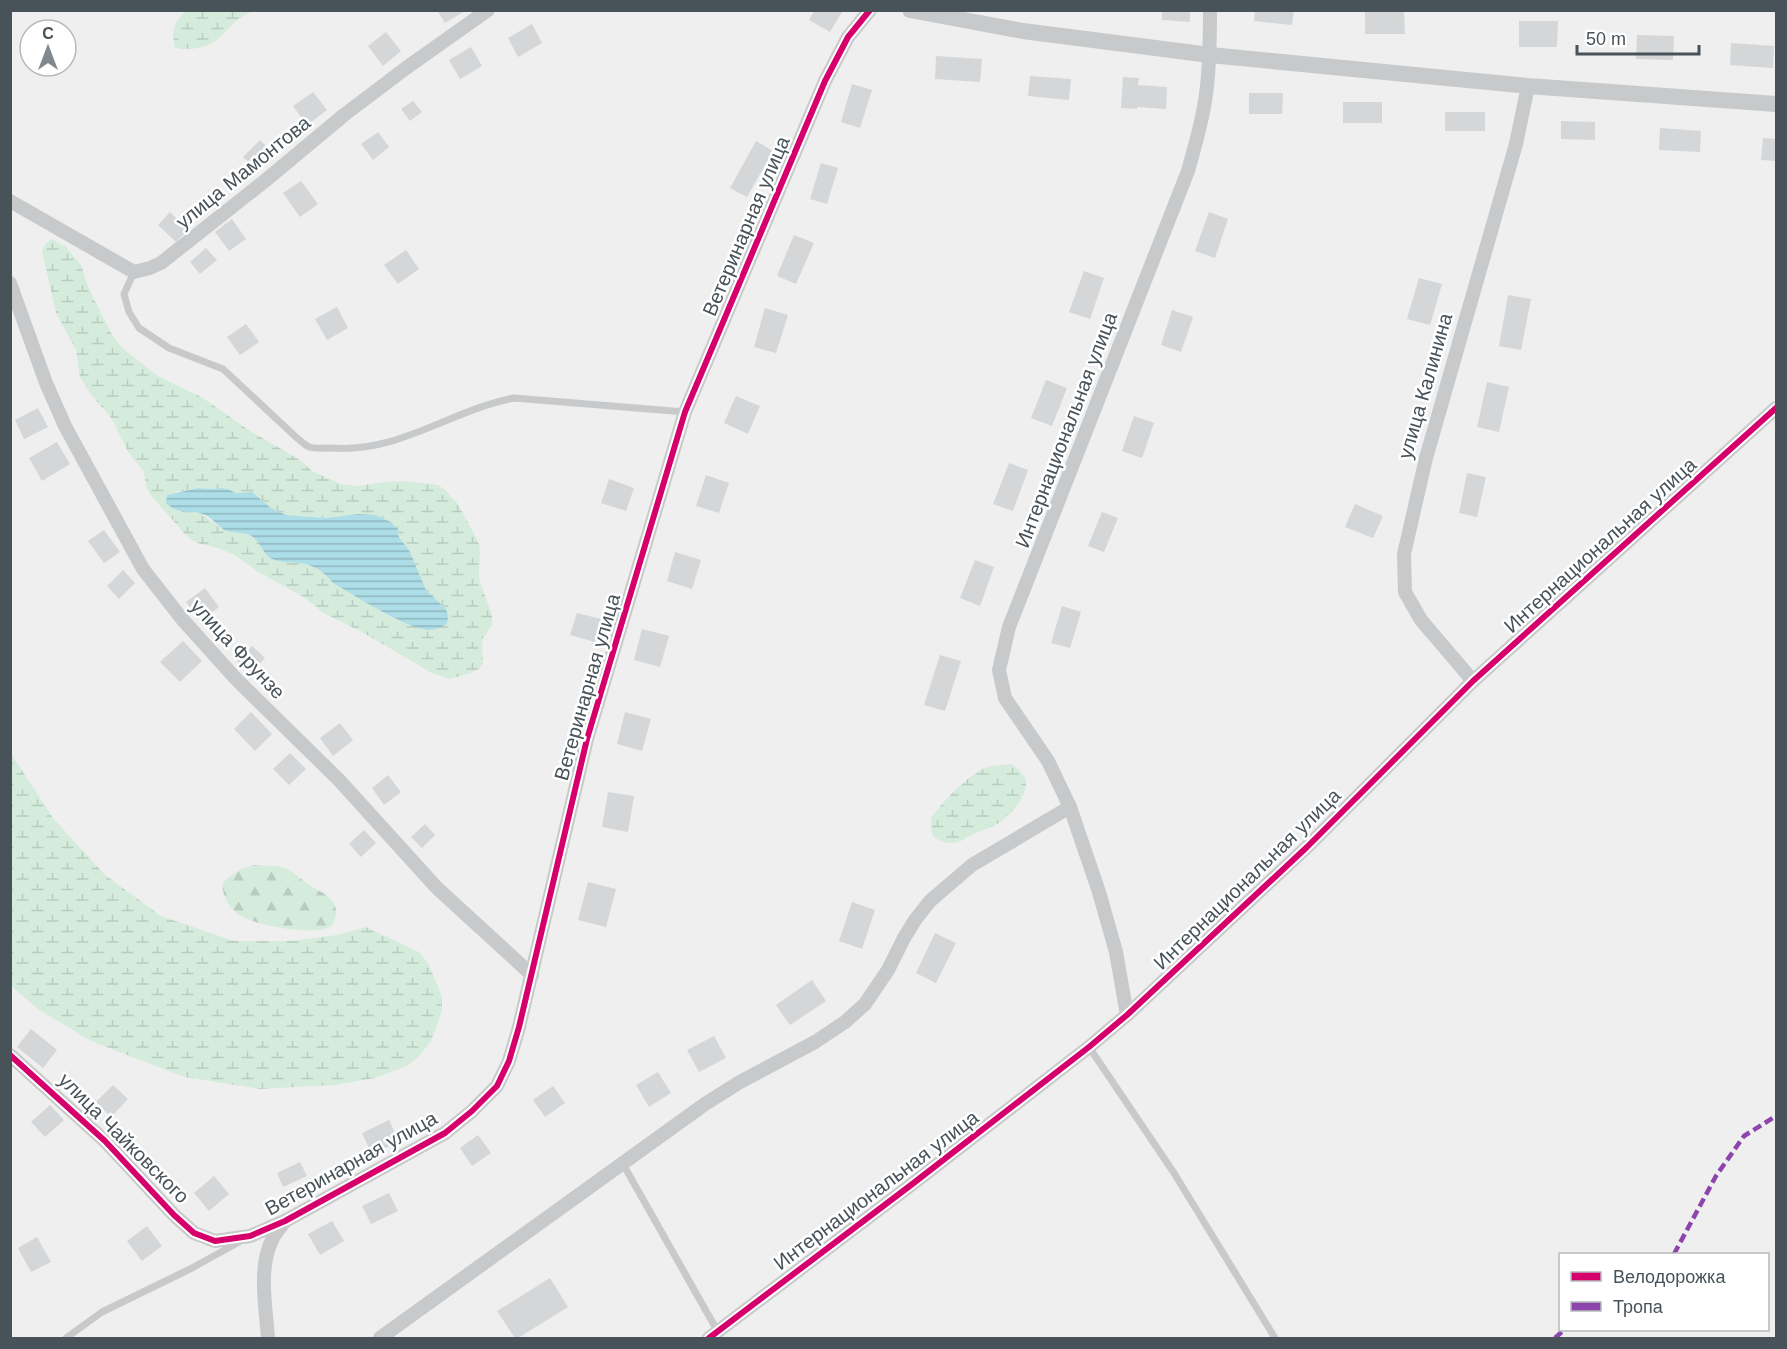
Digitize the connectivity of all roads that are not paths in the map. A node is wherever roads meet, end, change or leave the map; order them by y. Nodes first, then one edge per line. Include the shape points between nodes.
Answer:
1 (488, 10) edge
2 (870, 10) edge
3 (910, 10) edge
4 (1209, 10) edge
5 (1210, 56) junction
6 (1528, 86) junction
7 (1776, 104) edge
8 (10, 201) edge
9 (134, 272) junction
10 (10, 284) edge
11 (1776, 408) edge
12 (685, 412) junction
13 (1473, 681) junction
14 (1070, 807) junction
15 (532, 975) junction
16 (1127, 1015) junction
17 (1089, 1047) junction
18 (10, 1055) edge
19 (623, 1164) junction
20 (285, 1221) junction
21 (250, 1236) junction
22 (215, 1241) joint
23 (714, 1335) edge
24 (66, 1338) edge
25 (268, 1338) edge
26 (380, 1338) edge
27 (1275, 1338) edge

1 - 9 street, улица Мамонтова via 344,115 161,263
2 - 12 street, Ветеринарная улица via 848,37 825,81
3 - 5 street via 1023,31
4 - 5 street, Интернациональная улица
5 - 6 street
5 - 14 street, Интернациональная улица via 1200,127 1188,171 1009,627 999,670 1005,698 1048,761
6 - 7 street
6 - 13 street, улица Калинина via 1516,144 1426,458 1404,554 1405,592 1421,620
8 - 9 street
9 - 12 lane via 124,294 139,328 169,348 223,369 309,447 372,446 514,398
10 - 15 street, улица Фрунзе via 64,426 143,569 237,680 339,780 437,888
11 - 13 street, Интернациональная улица
12 - 15 street, Ветеринарная улица via 587,739
13 - 16 street, Интернациональная улица via 1307,847
14 - 16 street, Интернациональная улица via 1116,952
14 - 19 street via 972,865 930,902 915,920 866,1004 845,1022 740,1082
15 - 20 street, Ветеринарная улица via 509,1061 496,1086 472,1111 445,1133
16 - 17 street, Интернациональная улица
17 - 23 street, Интернациональная улица
17 - 27 lane via 1174,1173
18 - 22 street, улица Чайковского via 105,1141 174,1215 194,1233
19 - 23 lane
19 - 26 street
20 - 21 street, Ветеринарная улица
20 - 25 street via 272,1240 267,1257
21 - 22 street, Ветеринарная улица
21 - 24 lane via 102,1312

